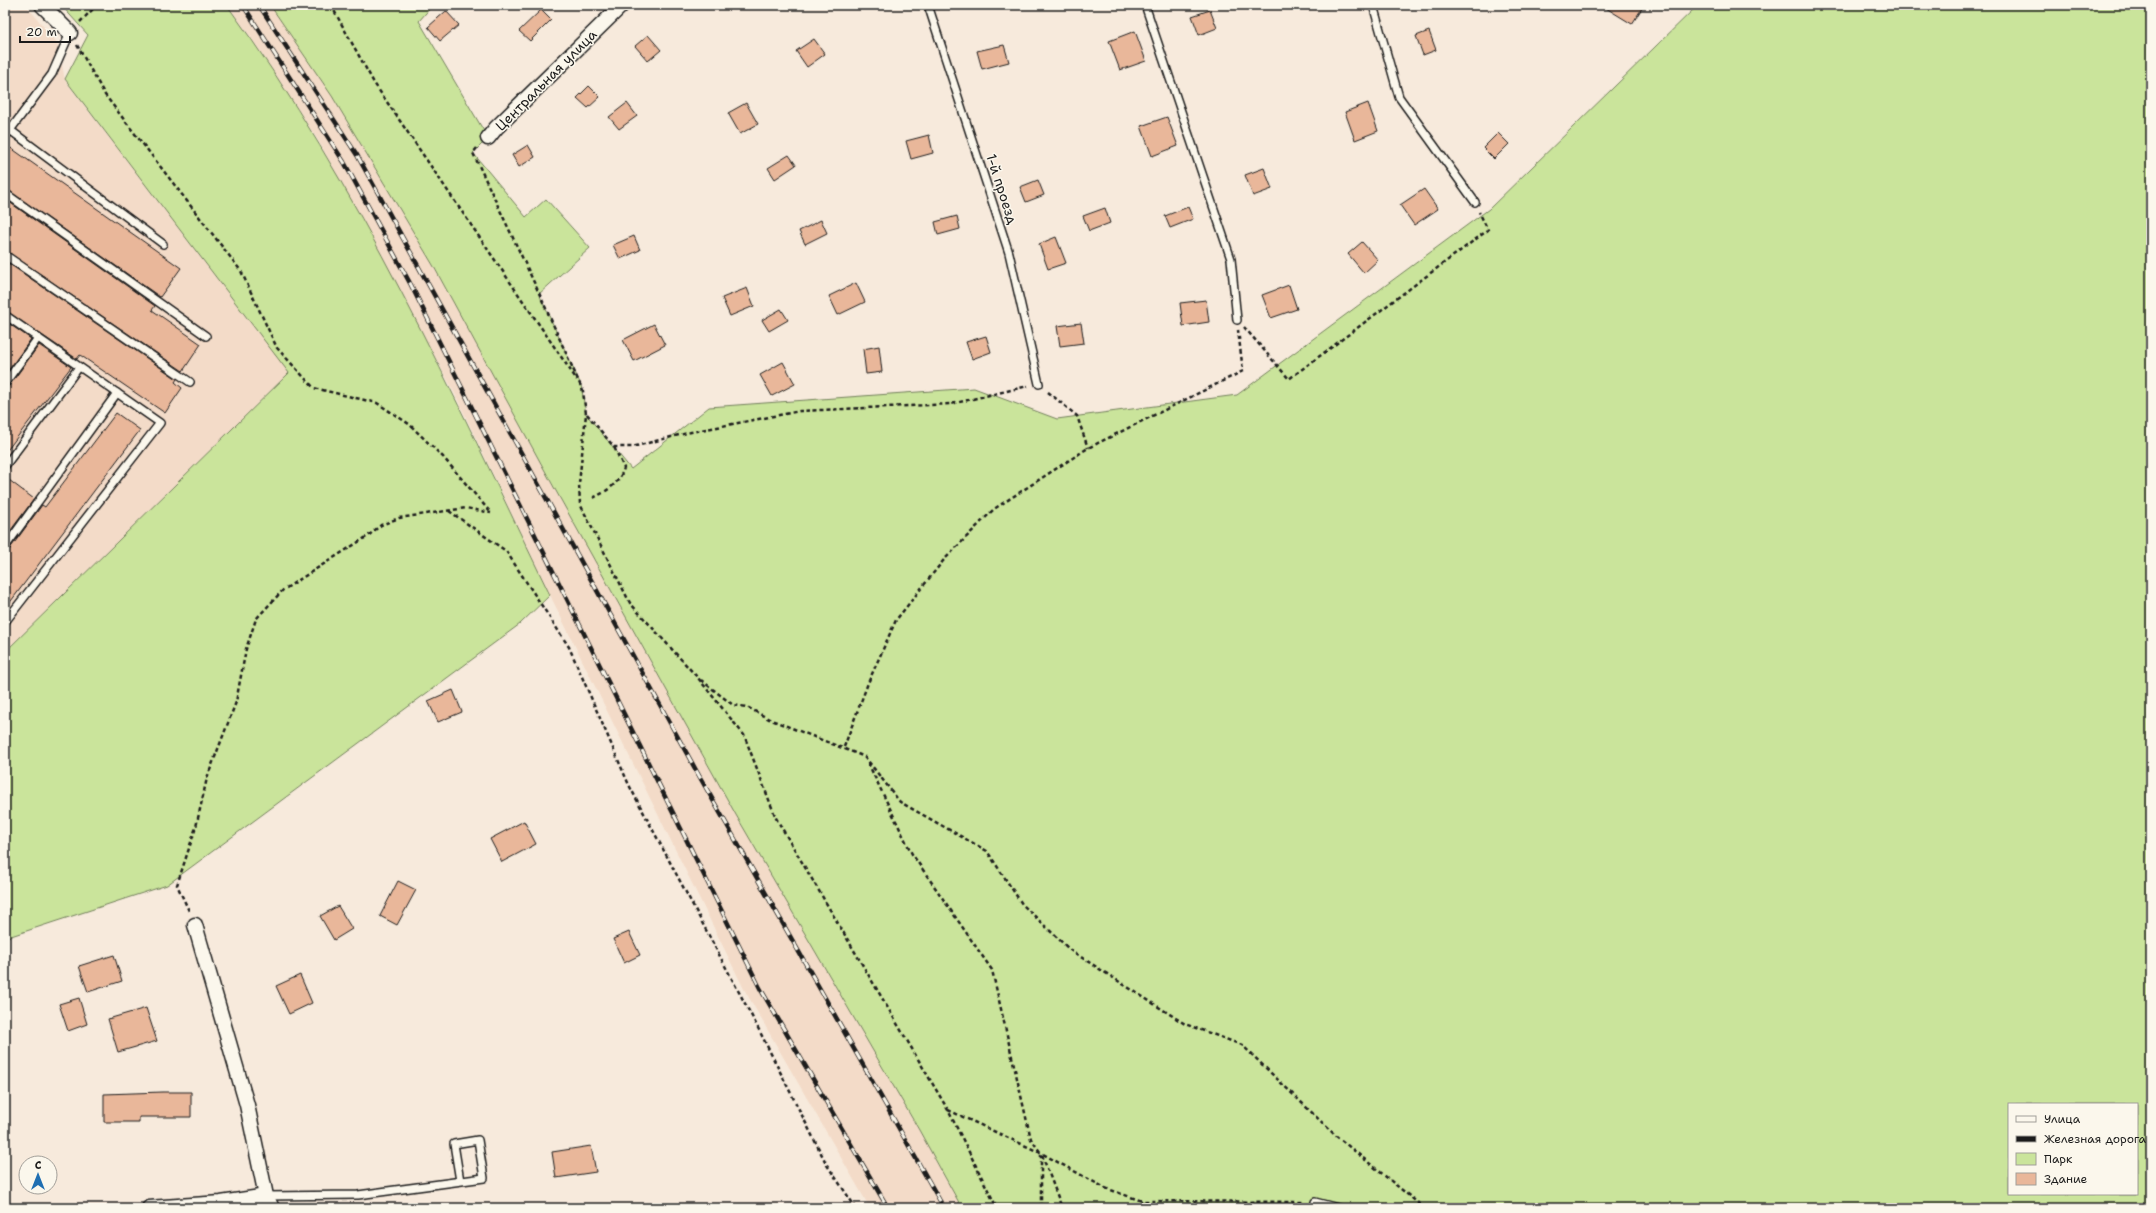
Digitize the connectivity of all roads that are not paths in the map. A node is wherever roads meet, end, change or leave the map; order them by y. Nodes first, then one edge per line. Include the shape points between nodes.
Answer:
1 (42, 5) edge
2 (622, 5) edge
3 (928, 5) edge
4 (1145, 5) edge
5 (1373, 5) edge
6 (70, 33) joint
7 (10, 130) junction
8 (5, 137) edge
9 (488, 138) road end
10 (5, 193) edge
11 (1475, 202) road end
12 (163, 244) dead end
13 (5, 255) edge
14 (5, 314) edge
15 (1237, 320) road end
16 (206, 336) dead end
17 (38, 338) junction
18 (79, 367) junction
19 (190, 382) dead end
20 (5, 383) edge
21 (1038, 384) road end
22 (117, 393) junction
23 (5, 466) edge
24 (5, 547) edge
25 (5, 622) edge
26 (195, 925) road end
27 (460, 1182) junction
28 (269, 1202) edge
29 (1315, 1202) road end
30 (149, 1208) edge
31 (1338, 1208) edge

1 - 6 street
2 - 9 street, Центральная улица
3 - 21 lane, 1-й проезд via 1009,254
4 - 15 lane via 1231,259
5 - 11 lane via 1399,97
6 - 7 lane via 52,74
7 - 8 lane
7 - 12 lane
10 - 16 lane
13 - 19 lane
14 - 17 lane
17 - 18 lane
17 - 20 lane
18 - 22 lane
18 - 23 lane
22 - 24 lane
22 - 25 lane via 160,423
26 - 28 street via 247,1105
27 - 27 lane via 484,1178 478,1140 454,1144
27 - 28 lane via 358,1195
28 - 30 street
29 - 31 lane

